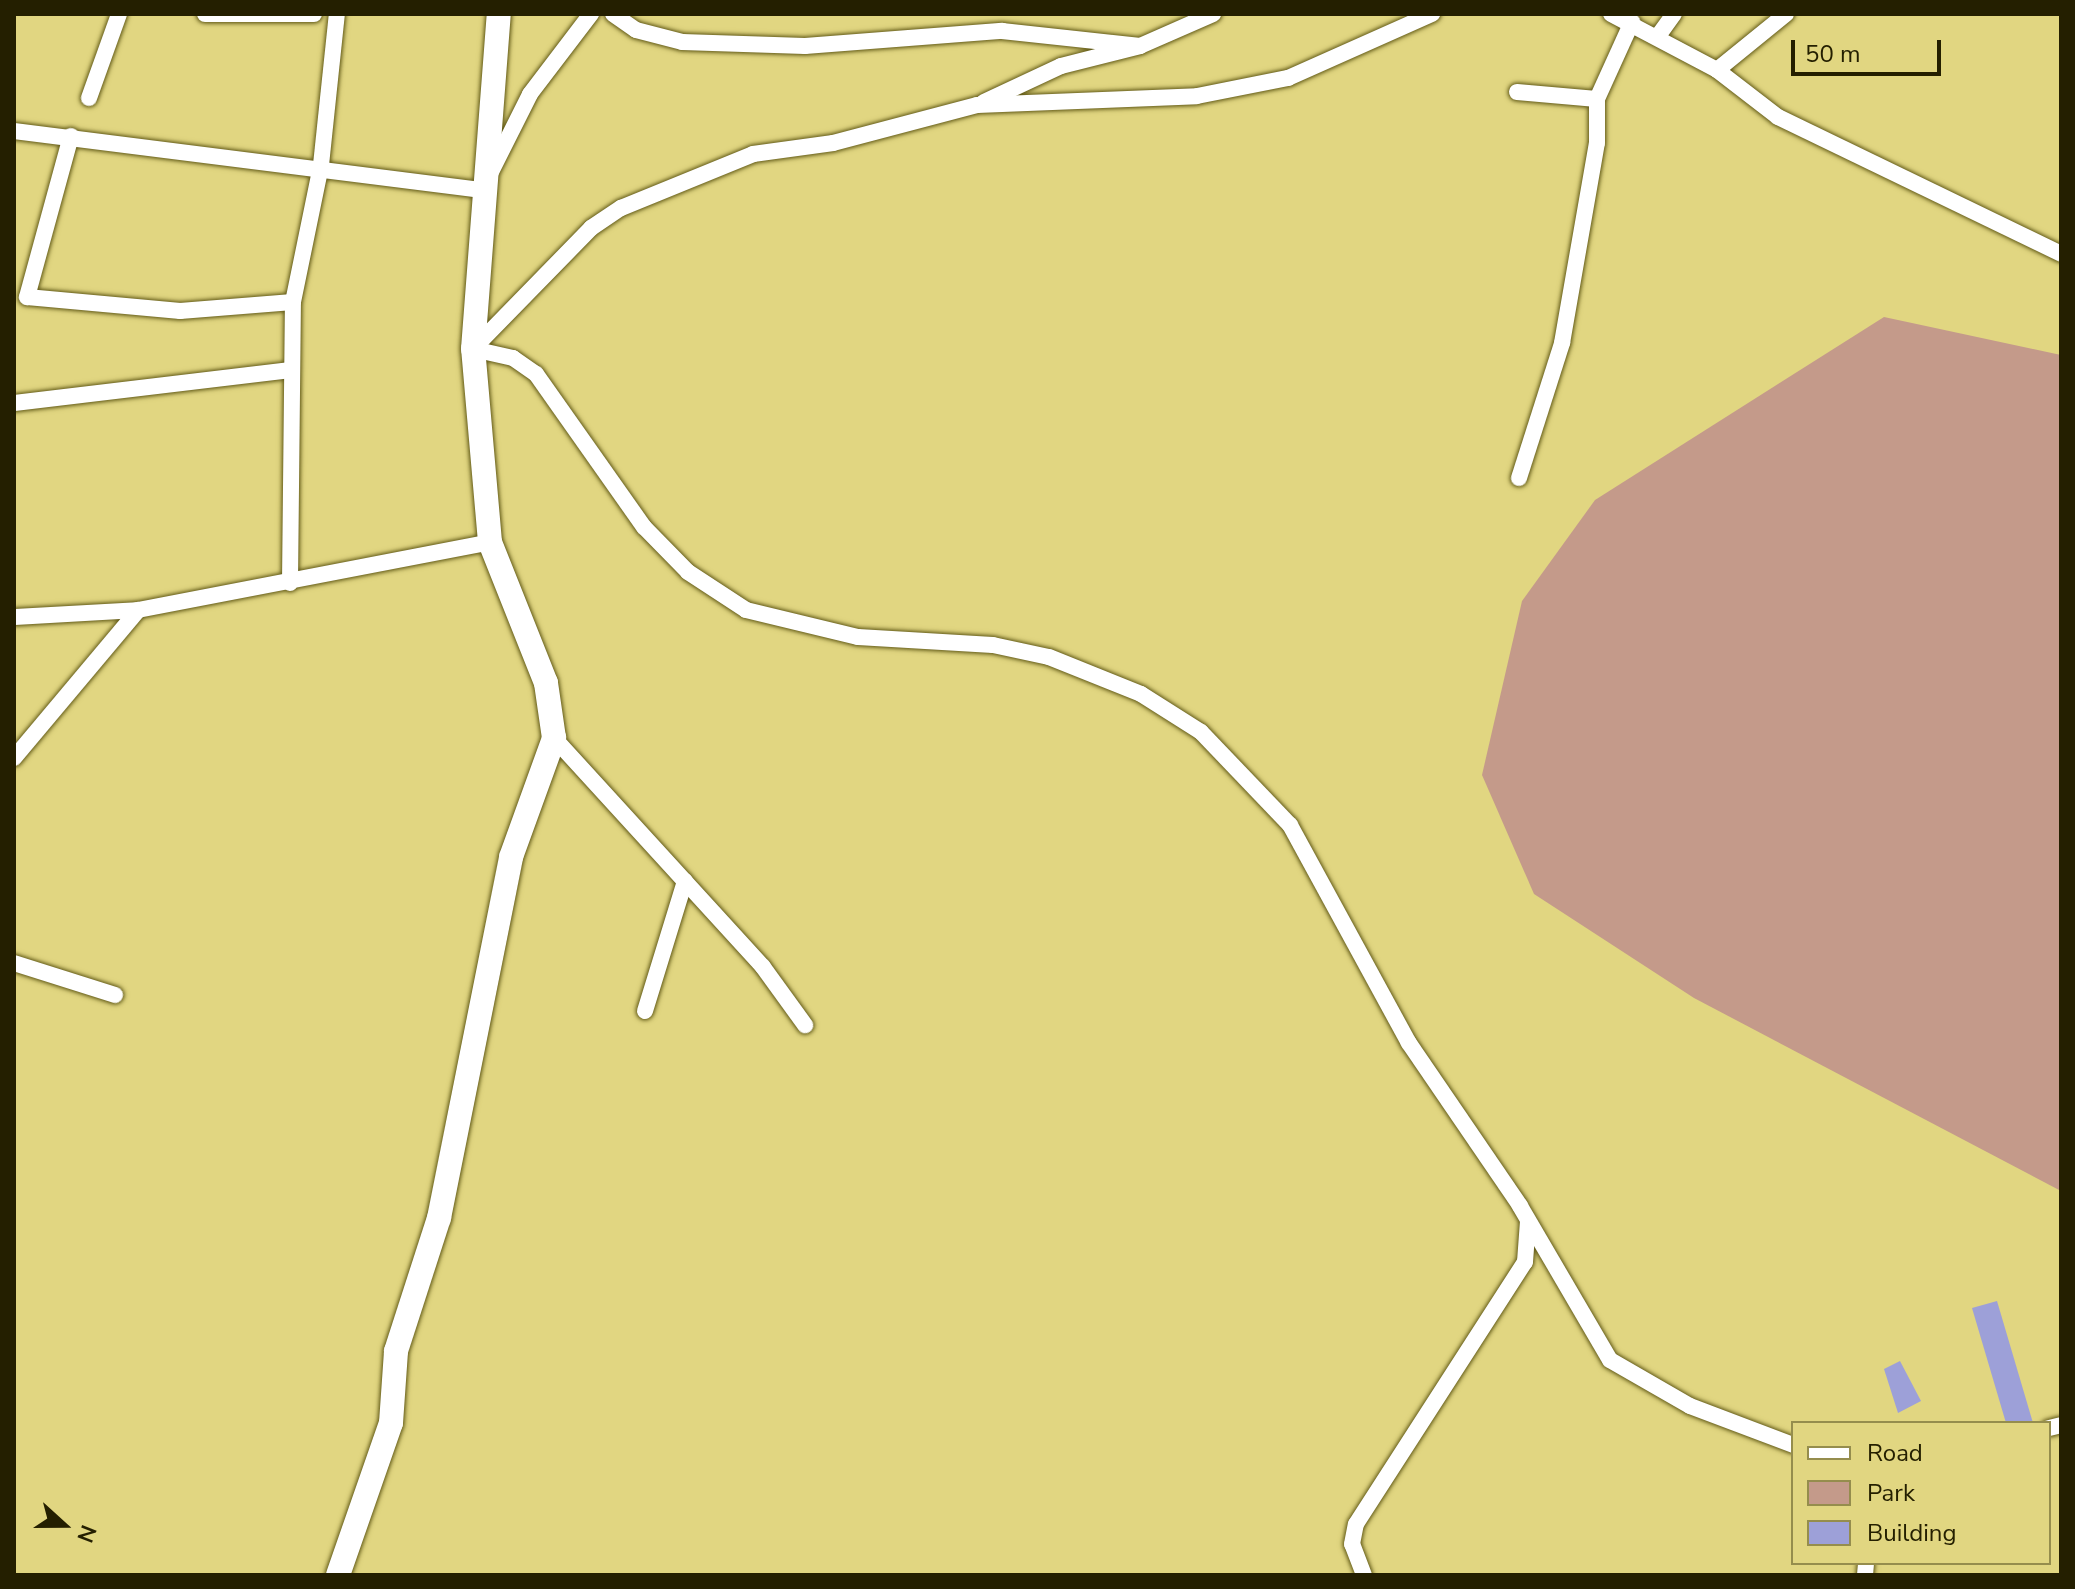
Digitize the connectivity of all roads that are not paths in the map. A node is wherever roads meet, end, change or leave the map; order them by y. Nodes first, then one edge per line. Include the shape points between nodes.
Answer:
1 (119, 14) edge
2 (205, 14) edge
3 (314, 14) edge
4 (337, 14) edge
5 (499, 14) edge
6 (591, 14) edge
7 (613, 14) edge
8 (1213, 14) edge
9 (1432, 14) edge
10 (1611, 14) edge
11 (1674, 14) edge
12 (1786, 14) edge
13 (1632, 22) junction
14 (1658, 36) junction
15 (1140, 46) junction
16 (1717, 70) junction
17 (1517, 92) dead end
18 (89, 98) dead end
19 (1597, 99) junction
20 (977, 105) junction
21 (14, 131) edge
22 (71, 136) junction
23 (321, 165) junction
24 (482, 190) junction
25 (2061, 254) edge
26 (293, 302) junction
27 (473, 349) junction
28 (289, 370) junction
29 (14, 403) edge
30 (1519, 478) dead end
31 (490, 542) junction
32 (290, 583) junction
33 (138, 610) junction
34 (14, 617) edge
35 (554, 738) junction
36 (14, 758) edge
37 (685, 881) junction
38 (14, 963) edge
39 (115, 995) dead end
40 (645, 1011) dead end
41 (805, 1025) dead end
42 (1528, 1220) junction
43 (1791, 1444) edge
44 (338, 1575) edge
45 (1364, 1575) edge

1 - 18 street
2 - 3 street
4 - 23 street
5 - 24 street
6 - 24 street via 530,94
7 - 15 street via 636,30 682,42 805,46 1002,31
8 - 15 street
9 - 20 street via 1288,78 1197,96
10 - 13 street
11 - 14 street
12 - 16 street
13 - 14 street
13 - 19 street
14 - 16 street
15 - 20 street via 1061,66
16 - 25 street via 1778,117
17 - 19 street
19 - 30 street via 1597,143 1562,343
20 - 27 street via 833,143 753,154 621,208 591,228
21 - 22 street
22 - 23 street via 143,151
22 - 26 street via 27,297 180,311
23 - 24 street
23 - 26 street
24 - 27 street
26 - 28 street
27 - 31 street
27 - 42 street via 513,358 536,374 644,527 688,572 746,610 858,637 979,644 1049,657 1141,694 1201,732 1290,825 1409,1043
28 - 29 street
28 - 32 street
31 - 32 street
31 - 35 street via 546,683
32 - 33 street
33 - 34 street
33 - 36 street
35 - 37 street
35 - 44 street via 511,857 439,1218 396,1351 391,1423
37 - 40 street
37 - 41 street
38 - 39 street
42 - 43 street via 1610,1360 1690,1406
42 - 45 street via 1525,1262 1356,1524 1352,1544

